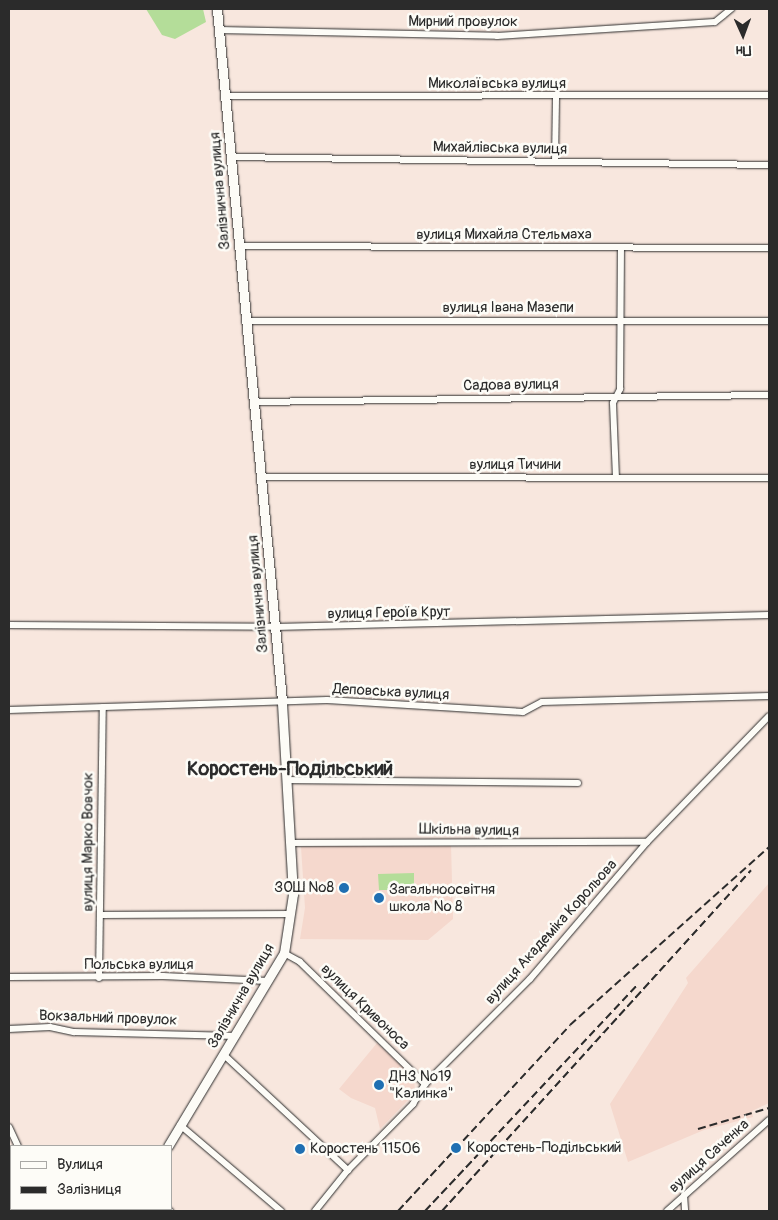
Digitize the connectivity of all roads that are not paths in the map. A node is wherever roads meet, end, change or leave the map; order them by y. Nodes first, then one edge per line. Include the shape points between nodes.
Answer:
1 (217, 9) edge
2 (731, 9) edge
3 (219, 30) junction
4 (769, 95) edge
5 (225, 96) junction
6 (556, 97) junction
7 (231, 157) junction
8 (555, 162) junction
9 (769, 164) edge
10 (239, 246) junction
11 (769, 248) edge
12 (621, 249) junction
13 (769, 320) edge
14 (246, 321) junction
15 (620, 321) junction
16 (769, 395) edge
17 (618, 396) junction
18 (254, 402) junction
19 (261, 478) junction
20 (616, 478) junction
21 (769, 478) edge
22 (769, 615) edge
23 (9, 625) edge
24 (275, 627) junction
25 (769, 696) edge
26 (282, 701) junction
27 (103, 707) junction
28 (9, 710) edge
29 (769, 716) edge
30 (287, 780) junction
31 (578, 782) dead end
32 (647, 842) junction
33 (290, 843) junction
34 (291, 914) junction
35 (100, 915) junction
36 (284, 953) junction
37 (9, 977) edge
38 (99, 978) junction
39 (268, 981) junction
40 (9, 1029) edge
41 (236, 1036) junction
42 (223, 1054) junction
43 (425, 1084) junction
44 (769, 1120) edge
45 (180, 1125) junction
46 (9, 1127) edge
47 (18, 1145) edge
48 (169, 1145) edge
49 (348, 1170) junction
50 (684, 1195) junction
51 (280, 1211) edge
52 (315, 1211) edge
53 (667, 1211) edge
54 (685, 1211) edge

1 - 3 street, Залізнична вулиця
2 - 3 street, Мирний провулок via 714,22 497,36
3 - 5 street, Залізнична вулиця
4 - 6 street, Миколаївська вулиця
5 - 6 street, Миколаївська вулиця
5 - 7 street, Залізнична вулиця
6 - 8 street
7 - 8 street, Михайлівська вулиця
7 - 10 street, Залізнична вулиця
8 - 9 street, Михайлівська вулиця
10 - 12 street, вулиця Михайла Стельмаха
10 - 14 street, Залізнична вулиця
11 - 12 street, вулиця Михайла Стельмаха
12 - 15 street
13 - 15 street, вулиця Івана Мазепи
14 - 15 street, вулиця Івана Мазепи
14 - 18 street, Залізнична вулиця
15 - 17 street
16 - 17 street, Садова вулиця
17 - 18 street, Садова вулиця
17 - 20 street via 614,403
18 - 19 street, Залізнична вулиця
19 - 20 street, вулиця Тичини
19 - 24 street, Залізнична вулиця
20 - 21 street, вулиця Тичини
22 - 24 street, вулиця Героїв Крут
23 - 24 street, вулиця Героїв Крут
24 - 26 street, Залізнична вулиця
25 - 26 street, Деповська вулиця via 542,702 522,712 327,700
26 - 27 street, Деповська вулиця
26 - 30 street, Залізнична вулиця
27 - 28 street, Деповська вулиця
27 - 35 street, вулиця Марко Вовчок
29 - 32 street, вулиця Академіка Корольова
30 - 31 street
30 - 33 street, Залізнична вулиця
32 - 33 street, Шкільна вулиця
32 - 43 street, вулиця Академіка Корольова via 530,979
33 - 34 street, Залізнична вулиця
34 - 35 street
34 - 36 street, Залізнична вулиця
35 - 38 street, вулиця Марко Вовчок
36 - 39 street, Залізнична вулиця
36 - 43 street, вулиця Кривоноса via 300,962
37 - 38 street, Польська вулиця
38 - 39 street, Польська вулиця via 173,976
39 - 41 street, Залізнична вулиця
40 - 41 street, Вокзальний провулок via 50,1027 74,1032
41 - 42 street, Залізнична вулиця
42 - 45 street, Залізнична вулиця
42 - 49 street
43 - 49 street, вулиця Академіка Корольова via 413,1104
44 - 50 street, вулиця Саченка
45 - 48 street, Залізнична вулиця
45 - 51 street
46 - 47 street
49 - 52 street, вулиця Академіка Корольова
50 - 53 street, вулиця Саченка
50 - 54 street

